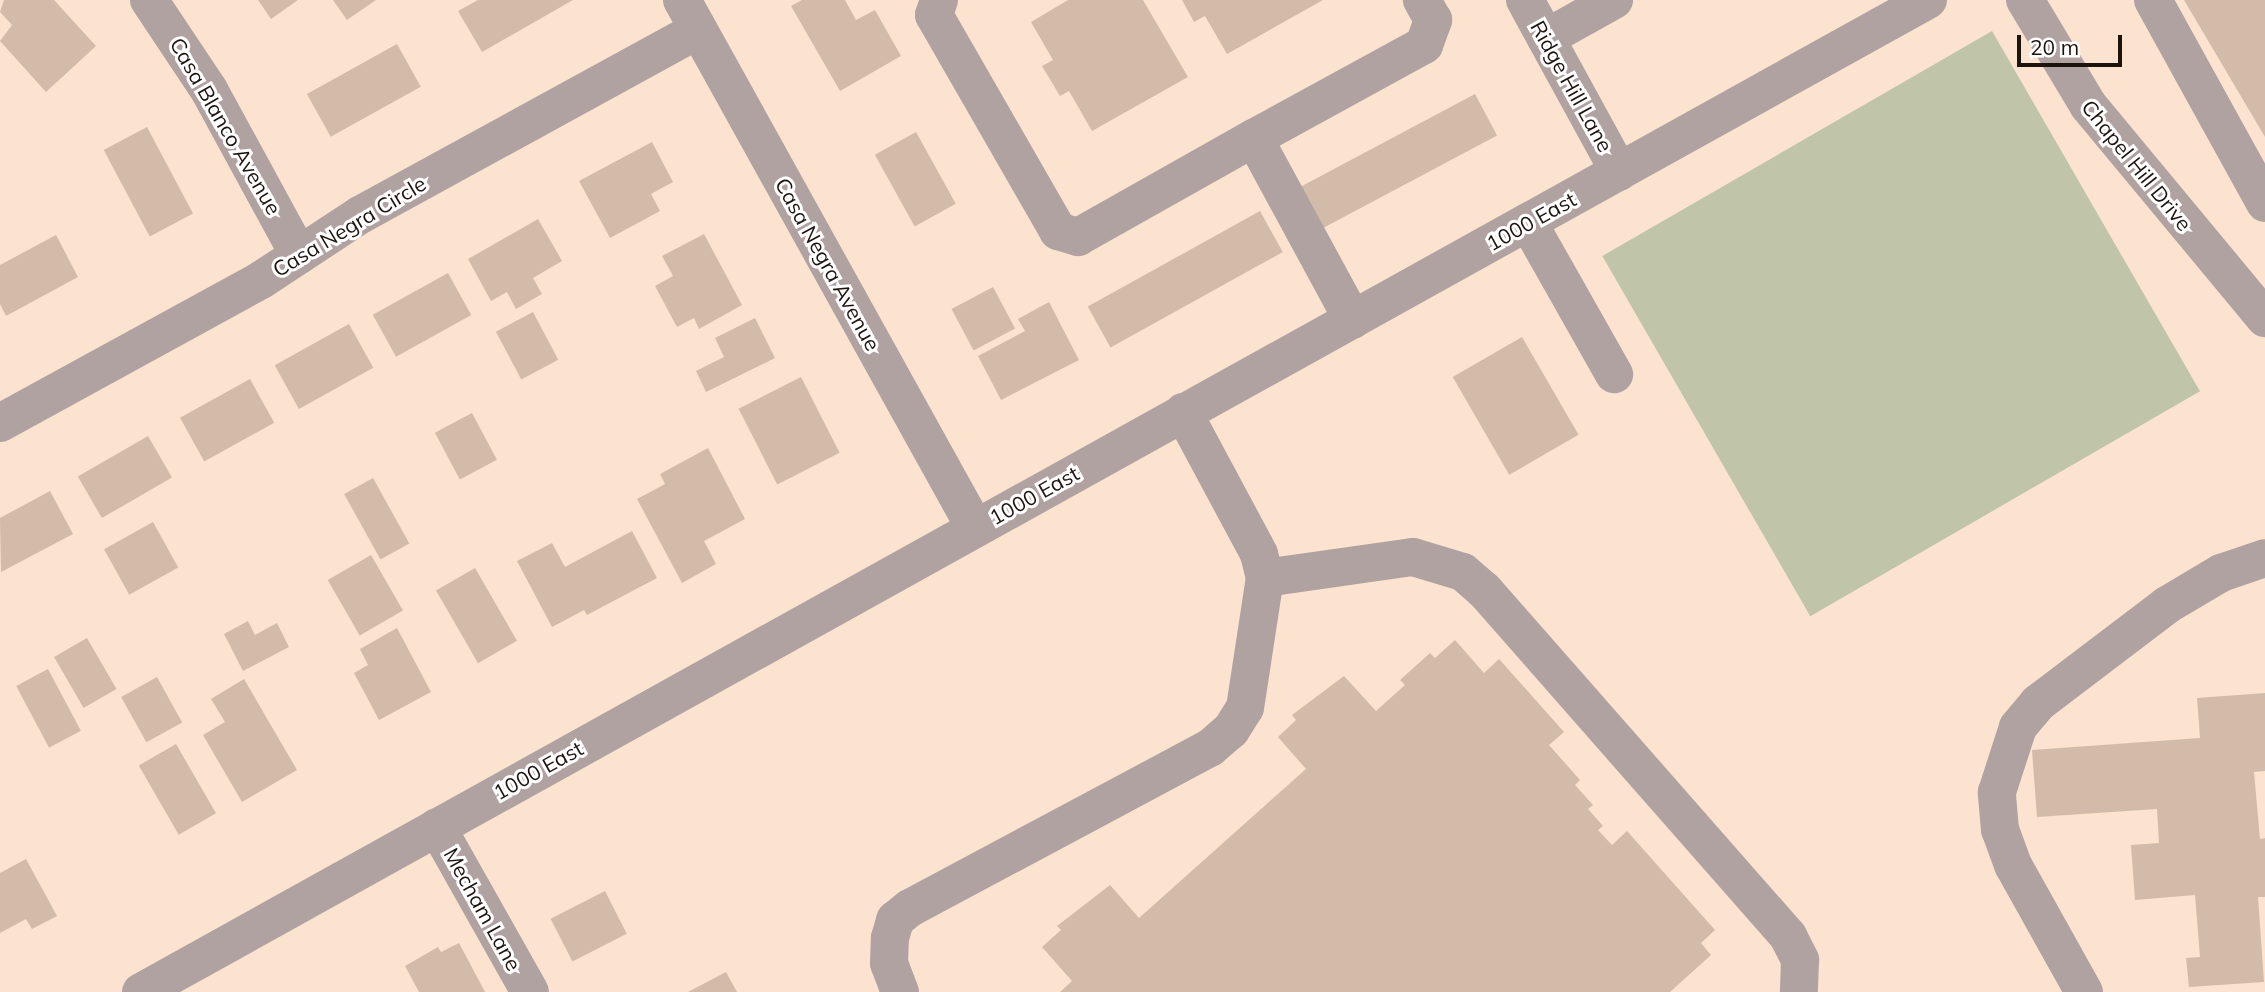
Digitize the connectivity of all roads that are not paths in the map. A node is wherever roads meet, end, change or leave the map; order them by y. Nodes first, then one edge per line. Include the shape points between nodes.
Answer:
1 (149, 0) edge
2 (939, 0) edge
3 (1422, 0) edge
4 (1525, 0) edge
5 (1614, 0) edge
6 (1928, 0) edge
7 (2025, 0) edge
8 (2153, 0) edge
9 (690, 15) edge
10 (1546, 38) junction
11 (1254, 138) junction
12 (1619, 172) junction
13 (2265, 203) edge
14 (1528, 222) junction
15 (299, 255) junction
16 (2263, 312) edge
17 (1353, 320) junction
18 (1614, 374) dead end
19 (1183, 412) junction
20 (0, 424) edge
21 (975, 528) junction
22 (2265, 558) edge
23 (1265, 578) junction
24 (437, 827) junction
25 (141, 992) edge
26 (530, 992) edge
27 (900, 992) edge
28 (1798, 992) edge
29 (2084, 992) edge

1 - 15 street, Casa Blanco Avenue via 209,90
2 - 11 street via 934,15 1058,231 1078,237
3 - 11 street via 1433,20 1424,45
4 - 10 street, Ridge Hill Lane
5 - 10 street
6 - 12 street, 1000 East
7 - 16 street, Chapel Hill Drive via 2088,105
8 - 13 street
9 - 15 street, Casa Negra Circle
9 - 21 street, Casa Negra Avenue
10 - 12 street, Ridge Hill Lane
11 - 17 street
12 - 14 street, 1000 East
14 - 17 street, 1000 East
14 - 18 street
15 - 20 street, Casa Negra Circle
17 - 19 street, 1000 East
19 - 21 street, 1000 East
19 - 23 street via 1259,554
21 - 24 street, 1000 East
22 - 29 street via 2221,573 2167,605 2038,703 2018,727 1997,792 2000,830 2013,865
23 - 27 street via 1245,708 1231,730 1210,748 910,908 895,920 890,938 889,964
23 - 28 street via 1413,557 1464,572 1788,936 1800,960
24 - 25 street, 1000 East
24 - 26 street, Mecham Lane

